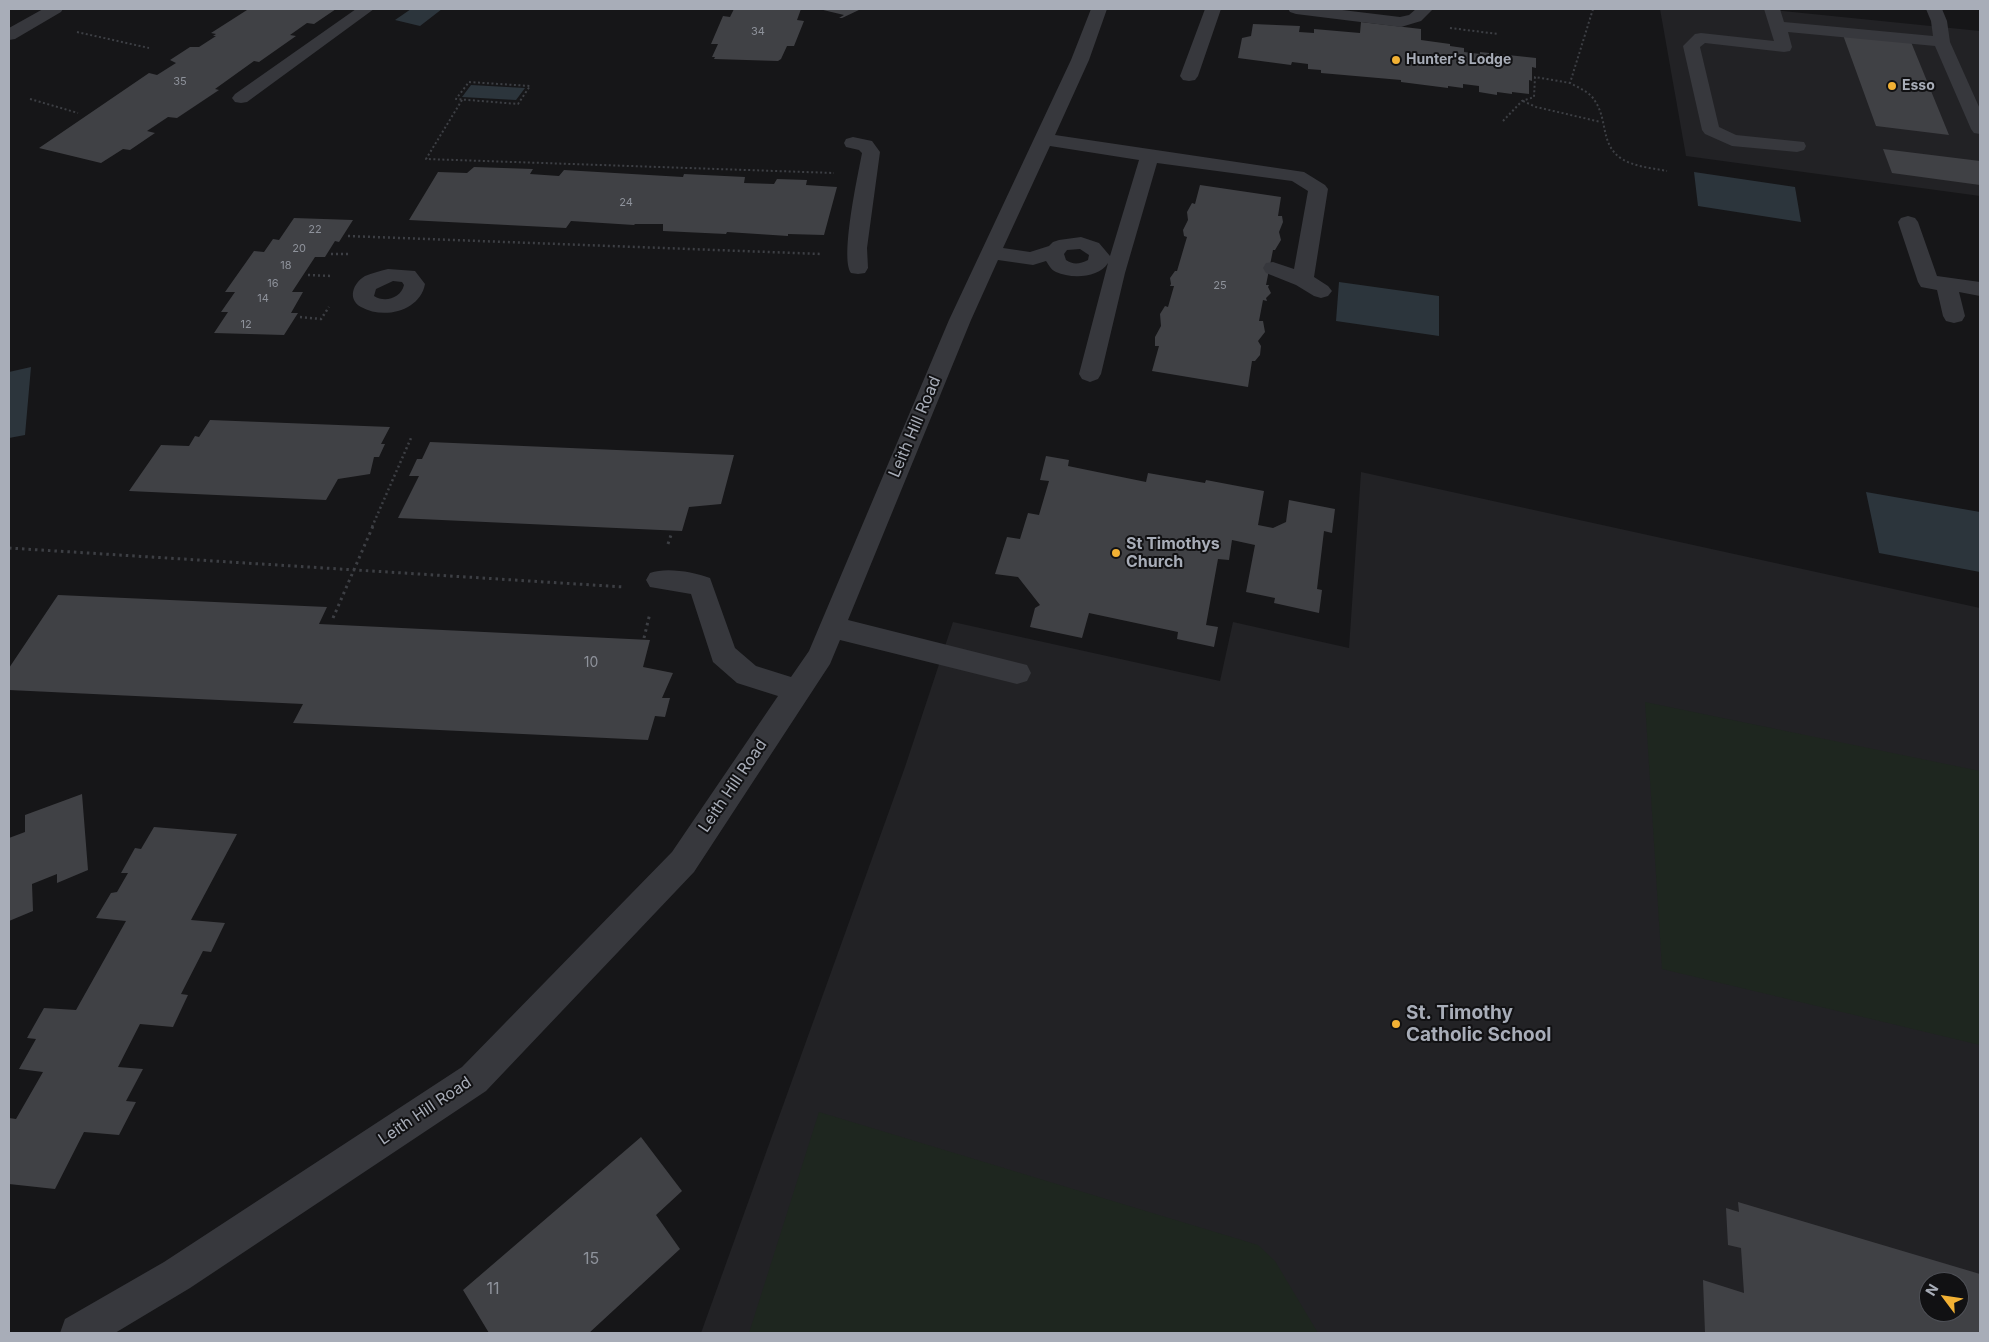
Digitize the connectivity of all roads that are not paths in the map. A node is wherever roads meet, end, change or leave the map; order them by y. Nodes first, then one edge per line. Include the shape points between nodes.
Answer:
1 (55, 9) edge
2 (366, 9) edge
3 (1099, 9) edge
4 (1213, 9) edge
5 (1296, 9) edge
6 (1426, 9) edge
7 (1934, 9) edge
8 (1332, 11) edge
9 (1775, 17) edge
10 (9, 35) edge
11 (1942, 42) junction
12 (1189, 76) dead end
13 (241, 98) dead end
14 (1980, 129) edge
15 (1043, 140) junction
16 (853, 143) dead end
17 (1798, 146) dead end
18 (1150, 156) junction
19 (1908, 222) dead end
20 (995, 244) junction
21 (1108, 262) junction
22 (858, 268) dead end
23 (1273, 268) dead end
24 (1303, 280) junction
25 (1946, 284) junction
26 (1980, 290) edge
27 (1321, 291) dead end
28 (1954, 316) dead end
29 (1090, 374) dead end
30 (659, 580) dead end
31 (832, 627) junction
32 (1017, 673) dead end
33 (797, 690) junction
34 (79, 1333) edge

1 - 10 street
2 - 13 street
3 - 15 street, Leith Hill Road via 1080,60
4 - 12 street
5 - 8 street
6 - 8 street via 1415,18 1401,22
7 - 11 street
9 - 11 street
9 - 17 street via 1784,47 1701,38 1691,46 1711,130 1732,140
11 - 14 street
15 - 18 street
15 - 20 street, Leith Hill Road
16 - 22 street via 865,145 872,152 857,248
18 - 21 street
18 - 24 street via 1297,176 1318,189
19 - 25 street via 1928,282
20 - 21 street via 1033,259 1050,252 1057,263 1069,270 1084,270
20 - 31 street, Leith Hill Road
21 - 29 street
23 - 24 street
24 - 27 street
25 - 26 street
25 - 28 street
30 - 33 street via 701,585 723,654 747,675
31 - 32 street
31 - 33 street, Leith Hill Road via 820,656
33 - 34 street, Leith Hill Road via 683,862 474,1079 177,1275

